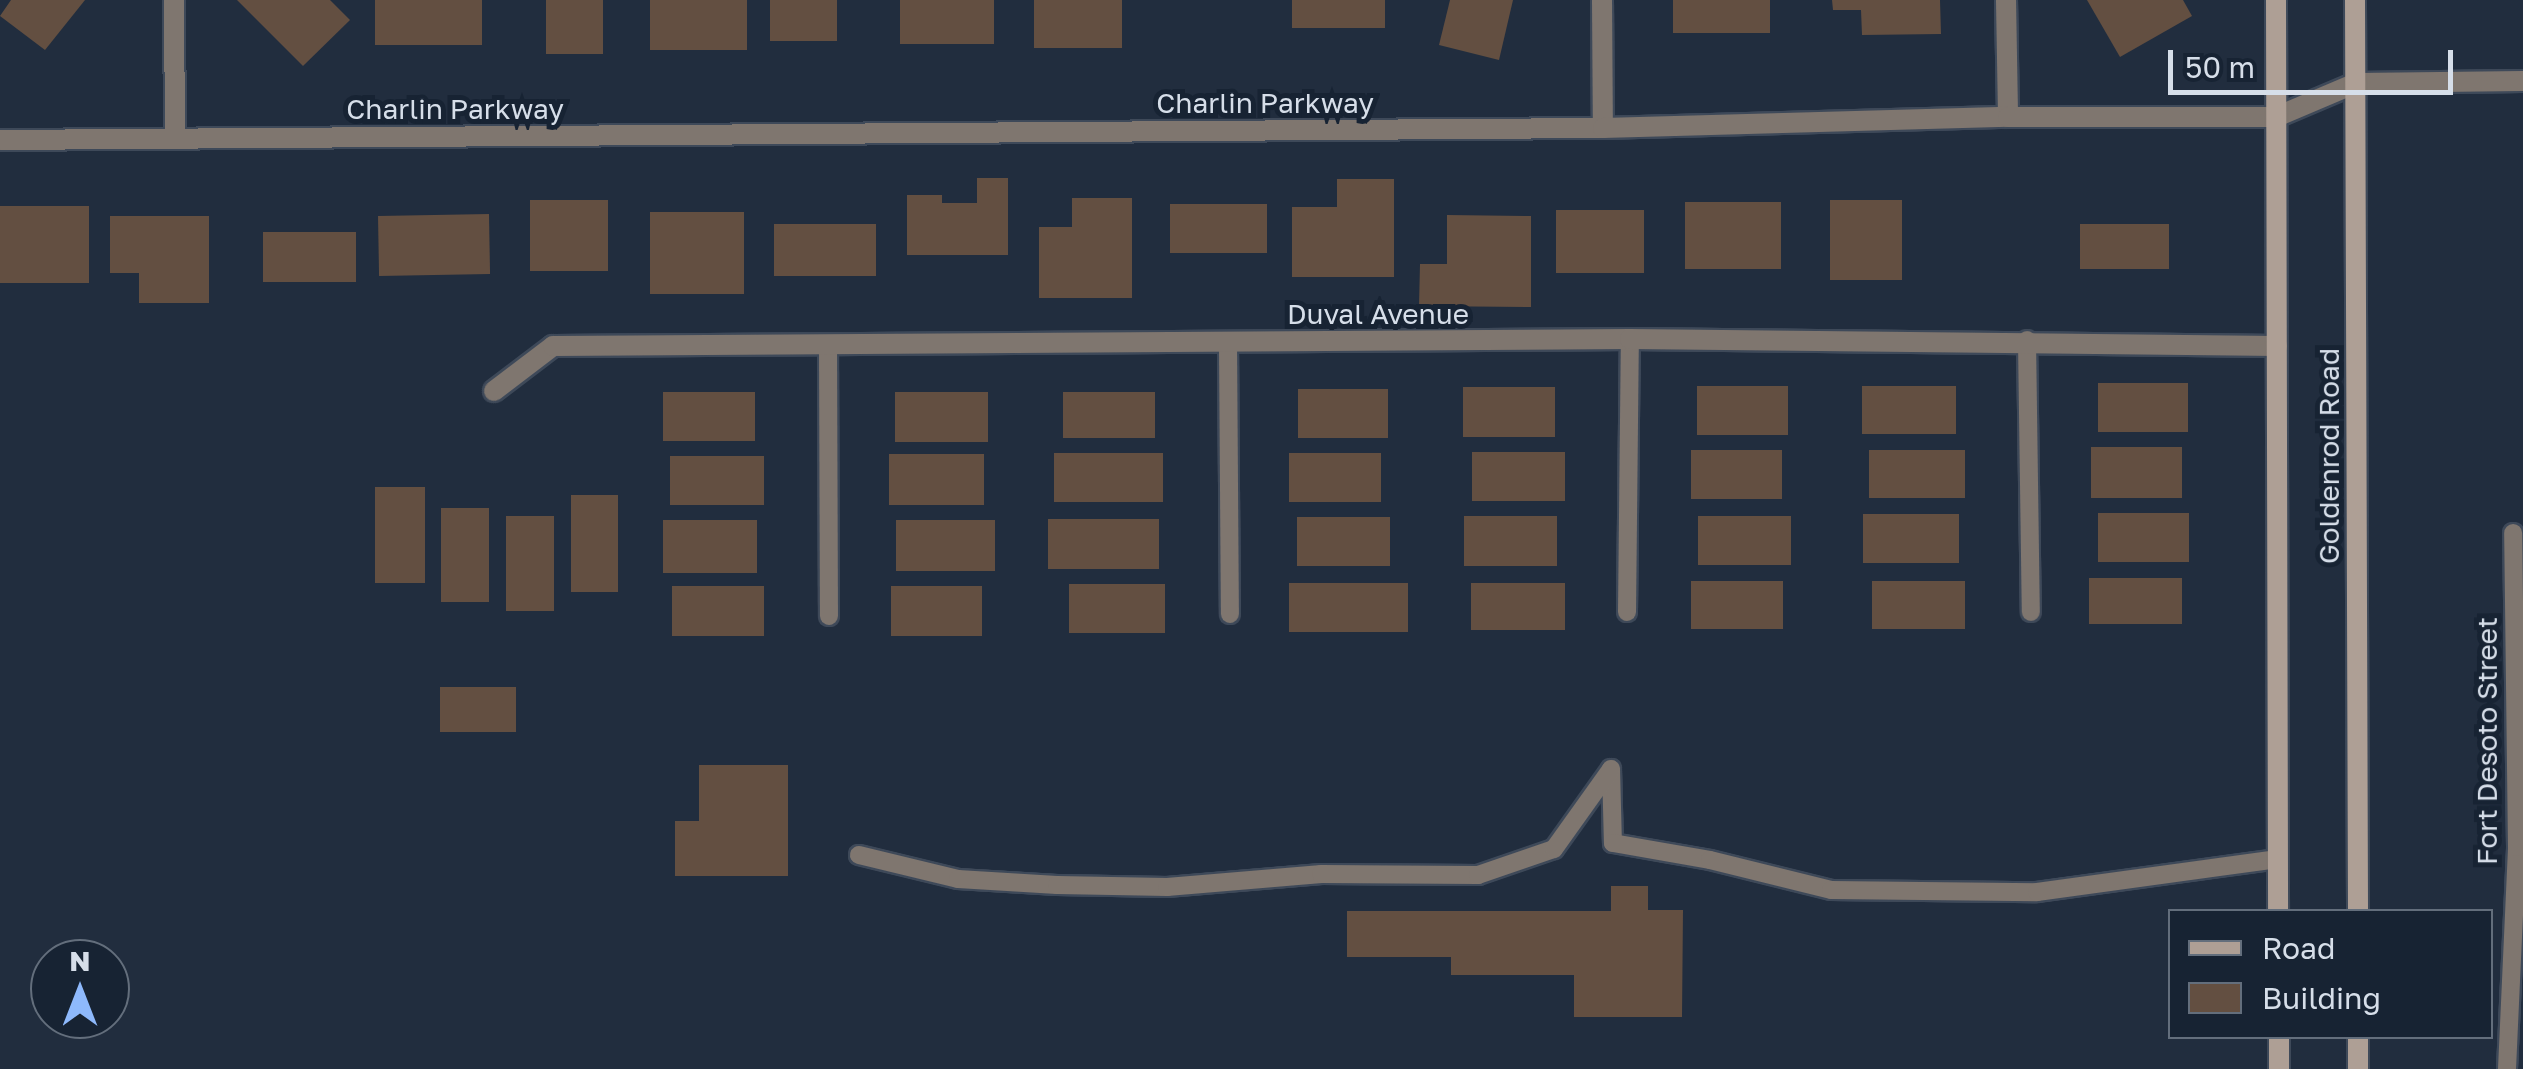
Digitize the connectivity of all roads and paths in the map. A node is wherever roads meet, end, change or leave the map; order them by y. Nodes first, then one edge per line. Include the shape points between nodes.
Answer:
1 (174, 0) edge
2 (1602, 0) edge
3 (2006, 0) edge
4 (2276, 0) edge
5 (2355, 0) edge
6 (2523, 81) edge
7 (2356, 83) junction
8 (2008, 118) junction
9 (2276, 118) junction
10 (1603, 128) junction
11 (176, 138) junction
12 (0, 140) edge
13 (1630, 339) junction
14 (2028, 340) junction
15 (1228, 342) junction
16 (828, 344) junction
17 (2277, 346) junction
18 (494, 391) dead end
19 (2513, 534) dead end
20 (1627, 612) dead end
21 (2031, 612) dead end
22 (1230, 614) dead end
23 (829, 616) dead end
24 (2520, 847) edge
25 (858, 855) dead end
26 (2278, 859) junction
27 (2278, 909) edge
28 (2358, 909) edge
29 (2278, 1039) edge
30 (2358, 1039) edge
31 (2278, 1069) edge
32 (2358, 1069) edge
33 (2507, 1069) edge

1 - 11 street
2 - 10 street
3 - 8 street
4 - 9 main road, Goldenrod Road
5 - 7 main road, Goldenrod Road
6 - 7 street, Charlin Parkway
7 - 9 street, Charlin Parkway
7 - 28 main road, Goldenrod Road
8 - 9 street, Charlin Parkway
8 - 10 street, Charlin Parkway
9 - 17 main road, Goldenrod Road
10 - 11 street, Charlin Parkway
11 - 12 street, Charlin Parkway
13 - 14 street, Duval Avenue
13 - 15 street, Duval Avenue
13 - 20 lane
14 - 17 street, Duval Avenue
14 - 21 lane
15 - 16 street, Duval Avenue
15 - 22 lane
16 - 18 street, Duval Avenue via 553,346
16 - 23 lane
17 - 26 main road, Goldenrod Road
19 - 24 lane, Fort Desoto Street
24 - 33 lane, Fort Desoto Street
25 - 26 lane via 958,879 1057,885 1167,887 1321,874 1478,876 1554,850 1611,768 1613,842 1832,890 2037,892
26 - 27 main road, Goldenrod Road
29 - 31 main road
30 - 32 main road

